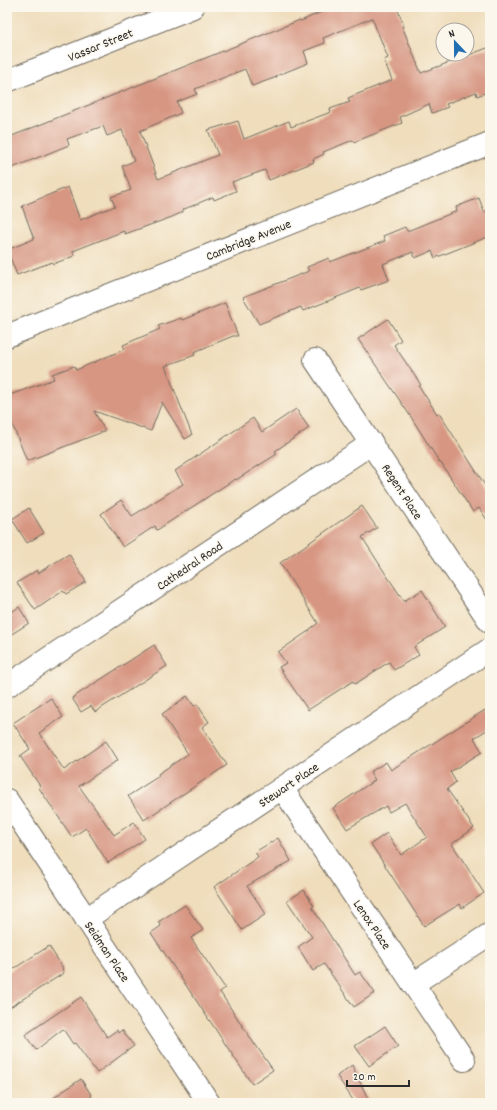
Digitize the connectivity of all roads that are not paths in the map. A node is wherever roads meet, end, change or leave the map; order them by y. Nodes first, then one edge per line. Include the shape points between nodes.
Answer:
1 (193, 7) edge
2 (7, 81) edge
3 (490, 143) edge
4 (7, 336) edge
5 (315, 360) dead end
6 (372, 443) junction
7 (490, 622) edge
8 (490, 649) edge
9 (7, 686) edge
10 (282, 788) junction
11 (7, 800) edge
12 (86, 919) junction
13 (490, 934) edge
14 (413, 984) junction
15 (464, 1060) dead end
16 (209, 1103) edge

1 - 2 street, Vassar Street
3 - 4 street, Cambridge Avenue
5 - 6 street, Regent Place
6 - 7 street, Regent Place
6 - 9 street, Cathedral Road
8 - 10 street, Stewart Place
10 - 12 street, Stewart Place
10 - 14 street, Lenox Place
11 - 12 street, Seidman Place
12 - 16 street, Seidman Place
13 - 14 street
14 - 15 street, Lenox Place

